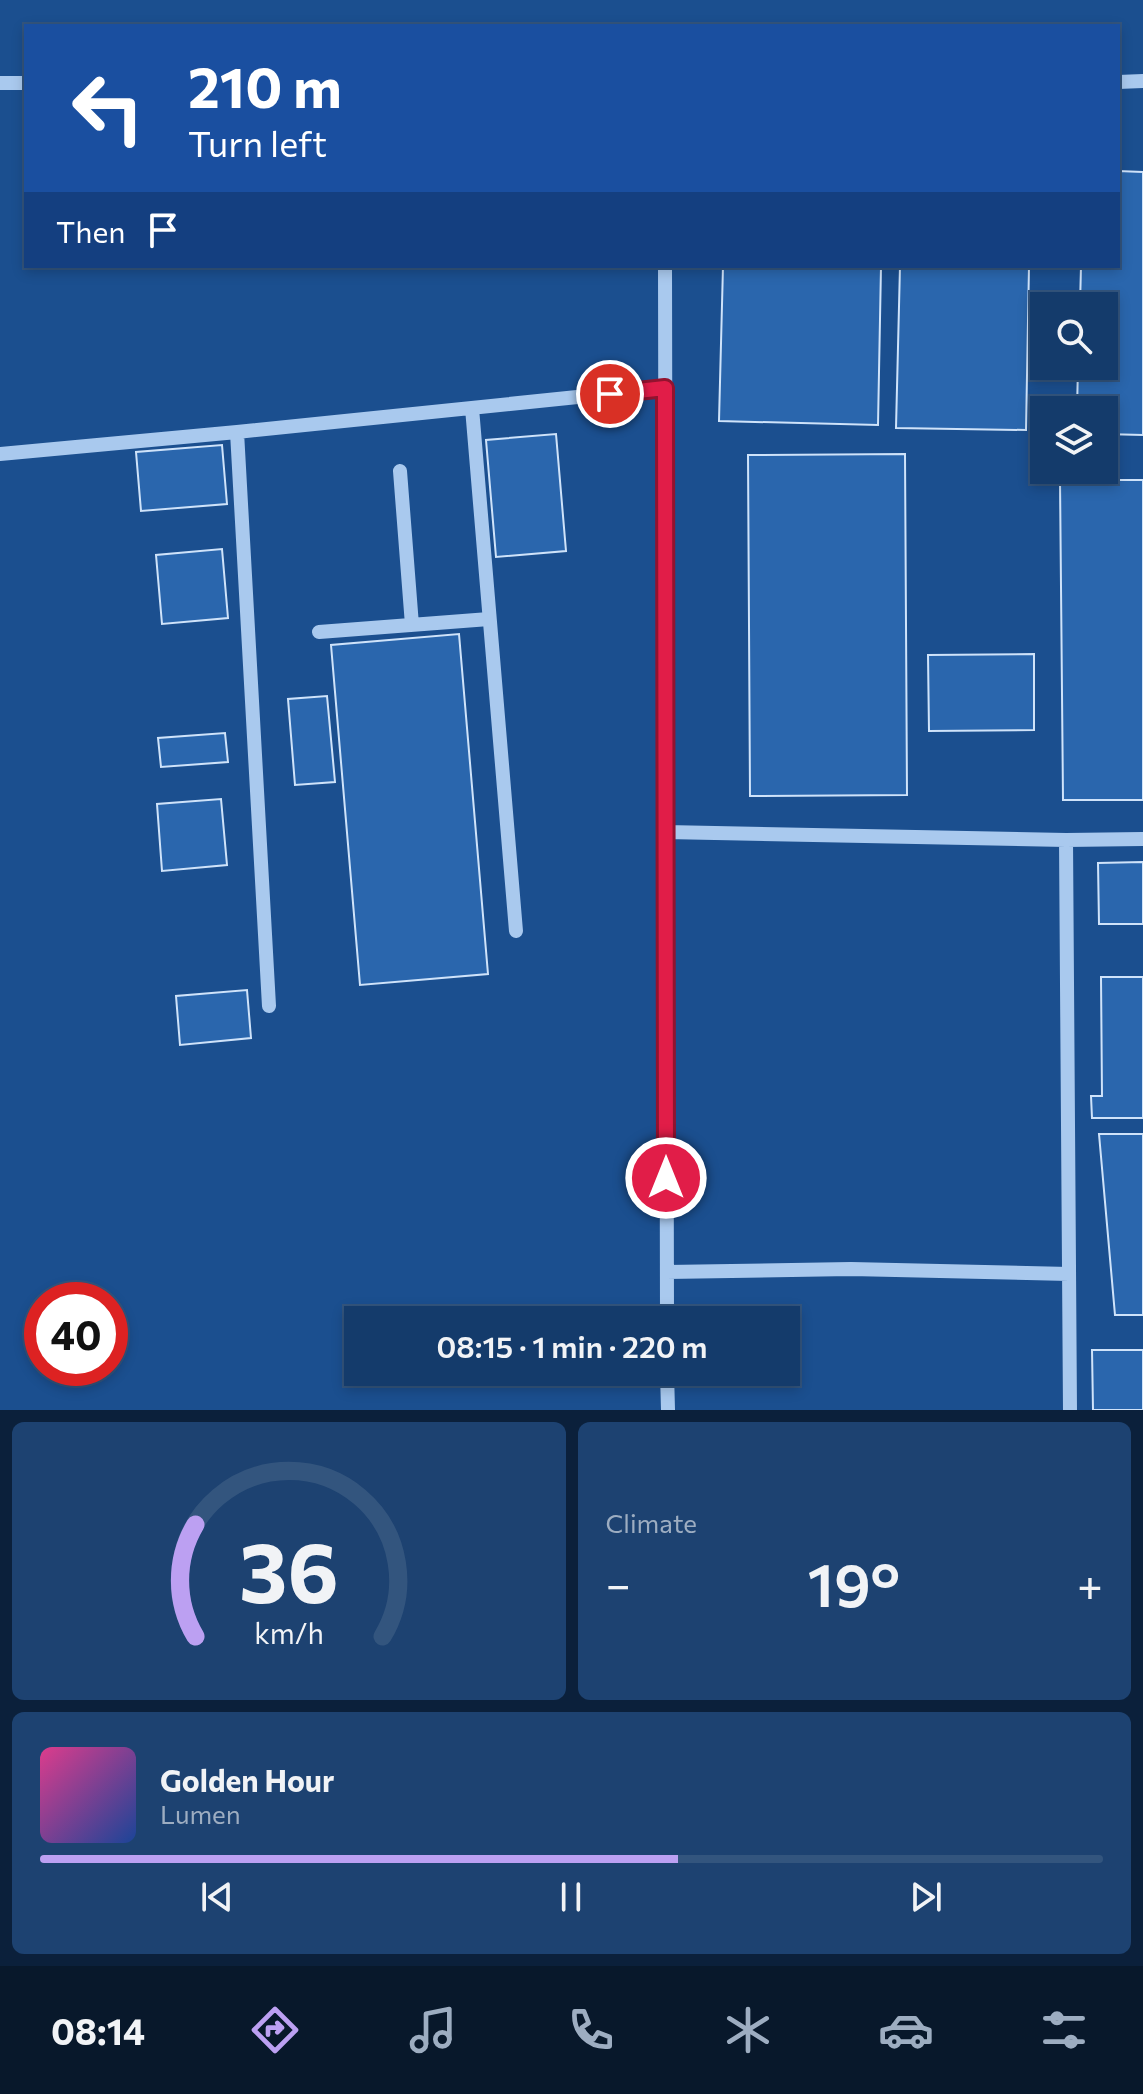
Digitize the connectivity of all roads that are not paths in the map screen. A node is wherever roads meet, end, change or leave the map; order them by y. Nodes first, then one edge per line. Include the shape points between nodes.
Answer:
1 (1143, 81) edge
2 (1120, 82) edge
3 (0, 83) edge
4 (24, 83) edge
5 (665, 268) edge
6 (665, 388) junction
7 (472, 408) junction
8 (237, 432) junction
9 (0, 454) edge
10 (400, 471) dead end
11 (489, 619) junction
12 (412, 625) junction
13 (319, 632) dead end
14 (666, 832) junction
15 (1143, 839) edge
16 (1066, 840) junction
17 (516, 931) dead end
18 (269, 1006) dead end
19 (667, 1272) junction
20 (1069, 1274) junction
21 (667, 1306) edge
22 (667, 1386) edge
23 (668, 1410) edge
24 (1070, 1410) edge

1 - 2 street
3 - 4 street
5 - 6 street
6 - 7 street
6 - 14 street
7 - 8 street
7 - 11 street
8 - 9 street
8 - 18 street
10 - 12 street
11 - 12 street
11 - 17 street
12 - 13 street
14 - 16 street
14 - 19 street
15 - 16 street
16 - 20 street
19 - 20 street
19 - 21 street
20 - 24 street
22 - 23 street

